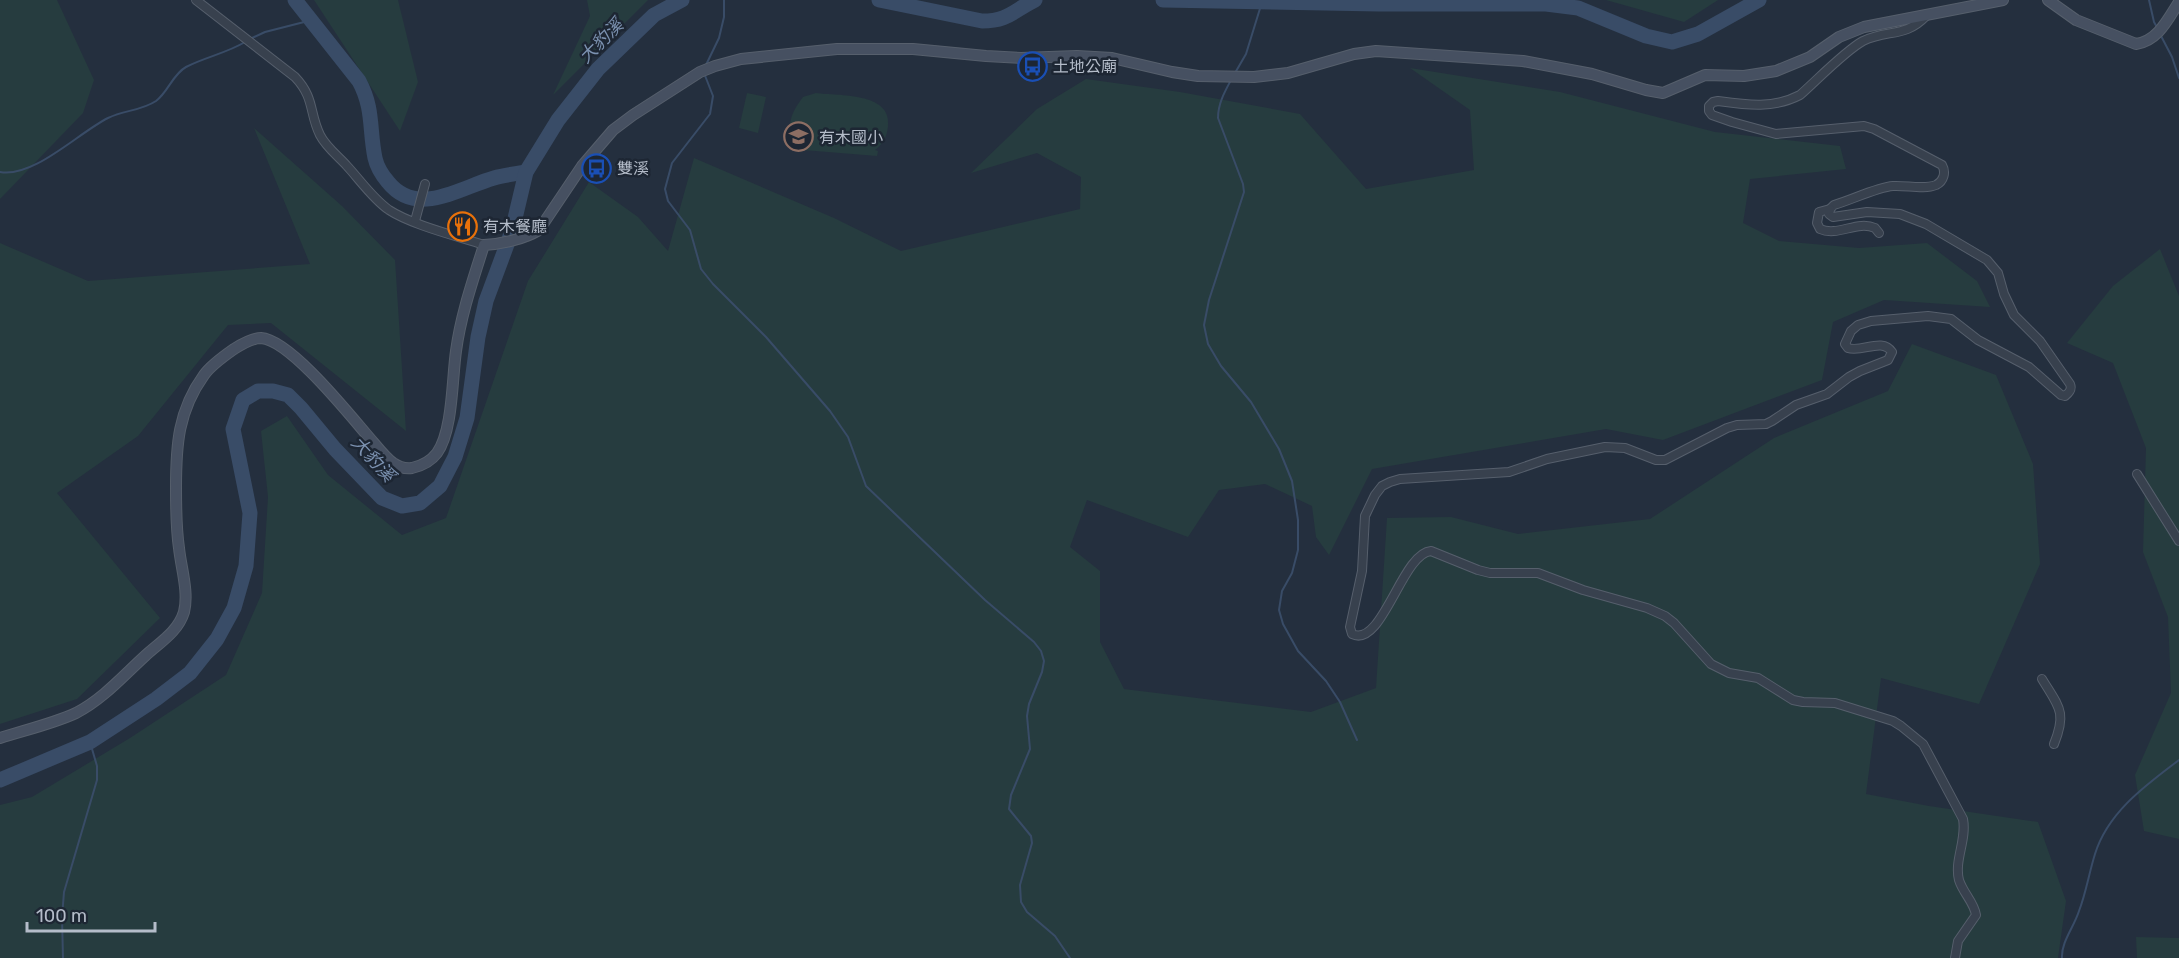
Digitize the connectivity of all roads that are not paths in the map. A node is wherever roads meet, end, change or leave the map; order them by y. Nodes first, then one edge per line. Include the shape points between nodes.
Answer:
1 (196, 0) edge
2 (2003, 0) edge
3 (2049, 0) edge
4 (2179, 2) edge
5 (1926, 16) junction
6 (424, 184) dead end
7 (1830, 209) junction
8 (416, 218) junction
9 (1879, 233) dead end
10 (490, 245) junction
11 (2137, 474) dead end
12 (2179, 541) edge
13 (2042, 679) dead end
14 (0, 738) edge
15 (2054, 744) dead end
16 (1955, 958) edge

1 - 8 street via 295,77 309,95 325,142 383,205 397,214
2 - 5 street
3 - 4 street via 2076,21 2136,44 2156,36
5 - 7 street via 1911,28 1860,43 1792,99 1755,106 1718,101 1709,106 1712,115 1776,134 1864,126 1944,169 1944,176 1933,186 1883,188
5 - 10 street via 1852,31 1810,57 1776,71 1744,76 1705,75 1663,93 1523,61 1376,51 1288,73 1254,77 1198,76 1112,58 1077,56 1010,57 913,49 764,55 700,72 622,122 582,166 544,225 533,234
6 - 8 street
7 - 9 street via 1819,212 1820,229 1832,231 1864,225
7 - 16 street via 1833,217 1867,212 1900,214 1926,224 1987,260 1998,273 2014,315 2049,353 2070,384 2069,393 2061,395 2029,367 1978,340 1951,319 1928,316 1858,325 1847,337 1848,348 1884,345 1890,348 1892,357 1766,424 1727,428 1665,460 1625,448 1605,447 1547,459 1516,471 1400,479 1382,486 1365,516 1362,571 1350,627 1352,634 1359,637 1370,631 1414,561 1431,551 1478,570 1538,573 1647,608 1674,623 1719,669 1758,678 1793,700 1835,703 1893,721 1923,744 1963,819 1959,880 1976,915 1958,941
8 - 10 street
10 - 14 street via 470,286 462,319 443,442 438,452 420,465 408,469 392,462 324,386 273,340 259,338 244,343 205,373 180,424 176,453 175,514 185,592 184,612 177,626 90,704 75,713
11 - 12 street
13 - 15 street via 2061,717

